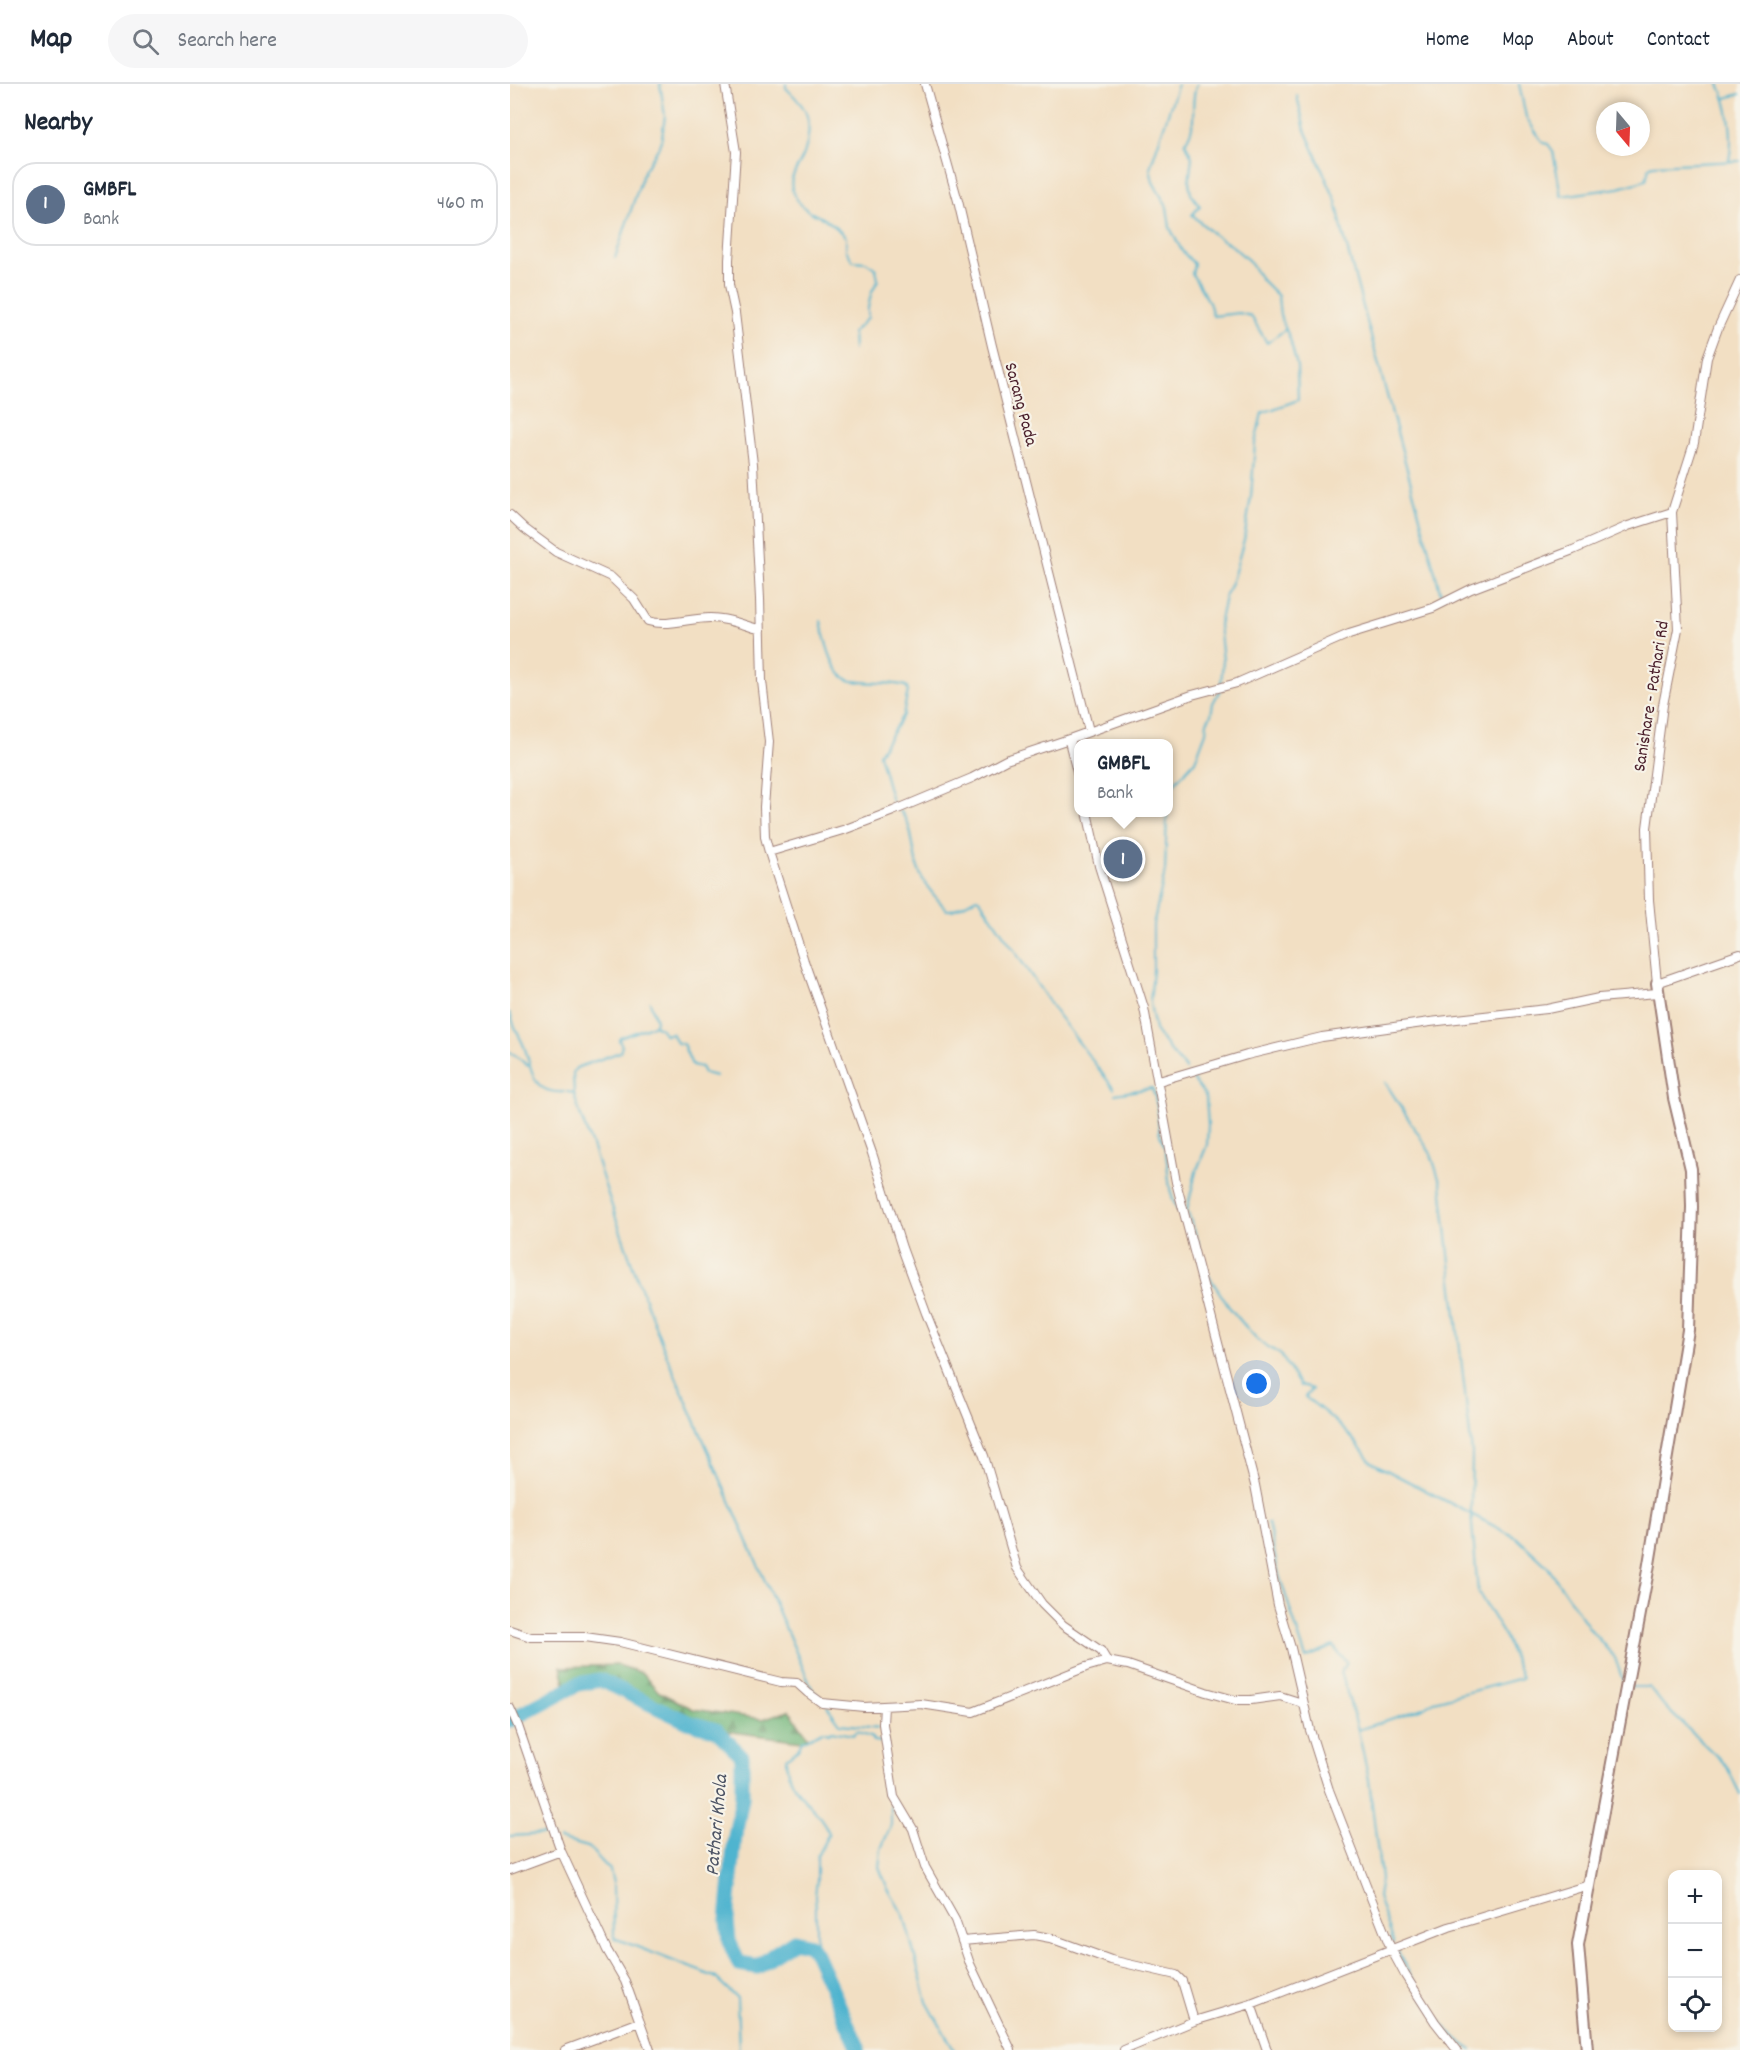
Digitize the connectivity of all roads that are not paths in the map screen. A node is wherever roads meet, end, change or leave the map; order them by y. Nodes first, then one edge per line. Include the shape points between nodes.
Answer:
1 (725, 84) edge
2 (925, 84) edge
3 (1740, 280) edge
4 (1672, 512) junction
5 (510, 515) edge
6 (761, 630) junction
7 (1089, 731) junction
8 (1072, 738) junction
9 (1074, 760) edge
10 (1088, 817) edge
11 (769, 852) junction
12 (1740, 954) edge
13 (1657, 988) junction
14 (1158, 1080) junction
15 (510, 1630) edge
16 (1107, 1661) junction
17 (1302, 1703) junction
18 (884, 1706) junction
19 (510, 1707) edge
20 (561, 1851) junction
21 (510, 1870) edge
22 (1589, 1885) junction
23 (962, 1941) junction
24 (1391, 1949) junction
25 (1251, 2004) junction
26 (1194, 2021) junction
27 (640, 2022) junction
28 (565, 2050) edge
29 (651, 2050) edge
30 (1011, 2050) edge
31 (1124, 2050) edge
32 (1267, 2050) edge
33 (1457, 2050) edge
34 (1587, 2050) edge

1 - 6 street via 736,153 729,285 753,464
2 - 7 street, Sarang Pada via 958,201
3 - 4 street, Sanishare - Pathari Rd via 1707,358 1694,443
4 - 7 street via 1470,589 1433,608 1349,634 1237,683
4 - 13 street, Sanishare - Pathari Rd via 1678,629 1663,705 1647,828
5 - 6 street via 556,552 610,577 634,599 648,621 666,624 712,618
6 - 11 street via 769,742 764,807
7 - 8 street
8 - 9 street
8 - 11 street via 1006,760 972,778 846,829
10 - 14 street via 1099,866 1144,1008
11 - 16 street via 902,1248 984,1456 1017,1568 1042,1604 1063,1625 1101,1651
12 - 13 street
13 - 14 street via 1547,1009 1322,1037
13 - 22 street via 1674,1098 1691,1169 1688,1330
14 - 17 street via 1176,1182 1255,1485
15 - 18 street via 531,1637 585,1637 620,1642 797,1683 822,1703
16 - 17 street via 1235,1700 1280,1696
16 - 18 street via 973,1712 921,1704
17 - 24 street via 1329,1790
18 - 23 street via 894,1797 913,1829 925,1867 955,1920
19 - 20 street
20 - 21 street
20 - 27 street via 625,1981
22 - 24 street via 1460,1923
22 - 34 street via 1578,1945
23 - 26 street via 1034,1935 1111,1960 1176,1975 1182,1981
23 - 30 street
24 - 25 street
24 - 33 street
25 - 26 street
25 - 32 street
26 - 31 street
27 - 28 street
27 - 29 street

